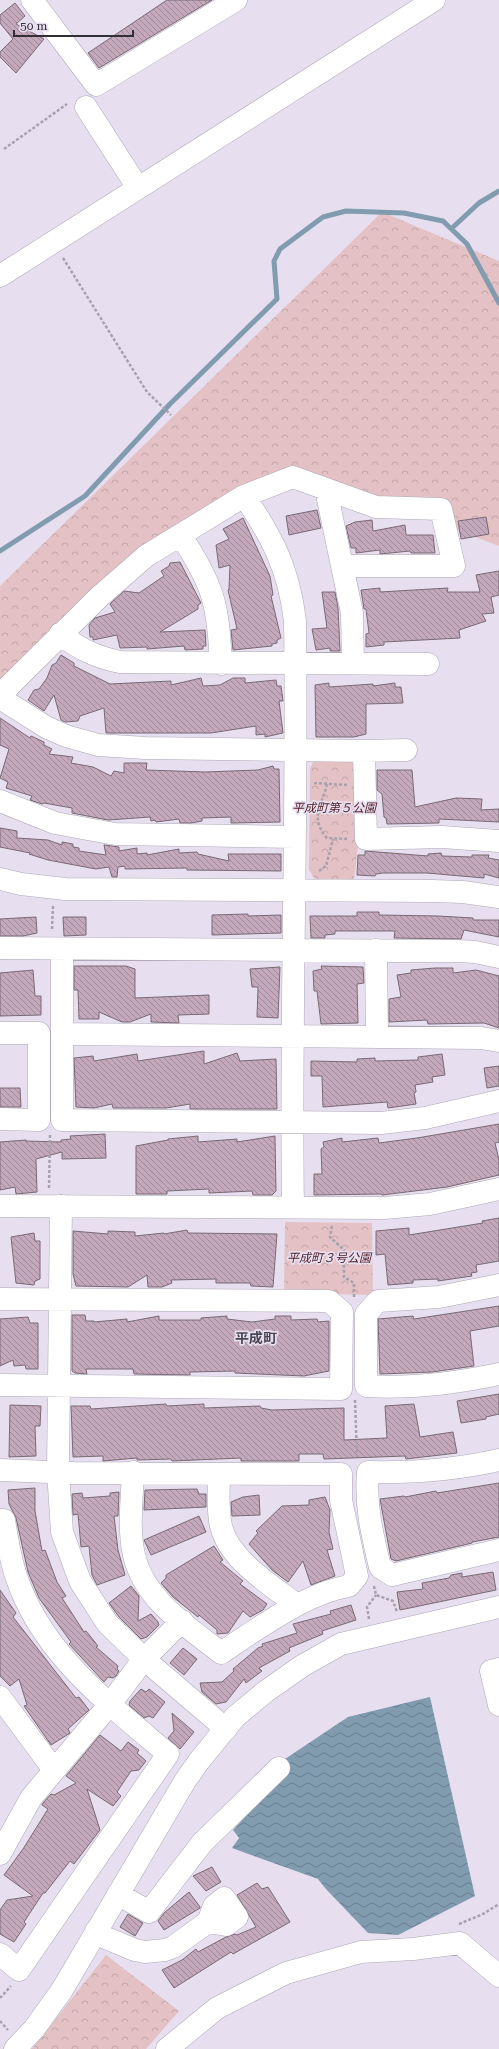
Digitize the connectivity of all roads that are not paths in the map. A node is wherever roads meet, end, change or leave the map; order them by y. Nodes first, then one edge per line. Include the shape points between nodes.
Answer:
1 (32, 0) edge
2 (236, 0) edge
3 (434, 0) edge
4 (78, 105) road end
5 (138, 188) junction
6 (0, 276) edge
7 (326, 490) junction
8 (244, 496) junction
9 (181, 536) junction
10 (342, 566) junction
11 (60, 634) junction
12 (353, 663) junction
13 (221, 664) junction
14 (296, 664) junction
15 (428, 664) dead end
16 (0, 697) edge
17 (296, 750) junction
18 (406, 750) dead end
19 (364, 751) junction
20 (0, 801) edge
21 (295, 837) junction
22 (499, 841) edge
23 (0, 880) edge
24 (295, 891) junction
25 (499, 897) edge
26 (57, 942) junction
27 (0, 948) edge
28 (293, 949) junction
29 (376, 950) junction
30 (499, 957) edge
31 (0, 1033) edge
32 (63, 1034) junction
33 (293, 1036) junction
34 (377, 1037) junction
35 (499, 1041) edge
36 (499, 1101) edge
37 (0, 1119) edge
38 (292, 1122) junction
39 (499, 1189) edge
40 (0, 1206) edge
41 (61, 1206) junction
42 (293, 1207) junction
43 (499, 1285) edge
44 (0, 1299) edge
45 (59, 1299) junction
46 (499, 1374) edge
47 (0, 1385) edge
48 (59, 1385) junction
49 (499, 1460) edge
50 (0, 1470) edge
51 (58, 1471) junction
52 (133, 1472) junction
53 (219, 1474) junction
54 (0, 1520) edge
55 (499, 1550) edge
56 (297, 1606) junction
57 (499, 1607) edge
58 (182, 1621) junction
59 (144, 1659) junction
60 (499, 1668) edge
61 (0, 1697) edge
62 (110, 1704) junction
63 (499, 1705) edge
64 (226, 1729) junction
65 (279, 1768) dead end
66 (54, 1770) junction
67 (0, 1854) edge
68 (118, 1894) junction
69 (208, 1922) dead end
70 (96, 1931) junction
71 (0, 1954) edge
72 (499, 1976) edge
73 (15, 2049) edge
74 (167, 2049) edge

1 - 2 street via 96,85
3 - 5 street
4 - 5 street
5 - 6 street
7 - 8 street via 293,477
7 - 10 street
7 - 10 street via 376,507 441,509 454,566
8 - 9 street
8 - 14 street via 276,547 284,566 295,621
9 - 11 street via 146,556
9 - 13 street via 200,565 212,592 219,623
10 - 12 street via 352,613
11 - 13 street via 75,646 92,654 120,662
11 - 16 street
12 - 14 street
12 - 15 street
13 - 14 street
14 - 17 street
16 - 17 street via 46,727 98,745
17 - 19 street
17 - 21 street
18 - 19 street
19 - 22 street via 366,839 442,837
20 - 21 street via 55,823 115,834
21 - 24 street
23 - 24 street via 65,889
24 - 25 street via 463,892
24 - 28 street
26 - 27 street
26 - 28 street
26 - 32 street
28 - 29 street
28 - 33 street
29 - 30 street via 475,952
29 - 34 street
31 - 37 street via 39,1033 39,1120
32 - 33 street
32 - 38 street via 62,1120
33 - 34 street
33 - 38 street
34 - 35 street via 481,1038
36 - 38 street via 398,1122
38 - 42 street
39 - 42 street via 405,1208
40 - 41 street
41 - 42 street
41 - 45 street
43 - 46 street via 439,1297 378,1301 366,1314 366,1386 449,1383
44 - 45 street
45 - 48 street
45 - 48 street via 328,1301 342,1312 341,1389
47 - 48 street
48 - 51 street
49 - 55 street via 428,1472 368,1472 366,1492 369,1519 380,1566 392,1575
50 - 51 street
51 - 52 street
51 - 59 street via 62,1532 80,1581 107,1623
52 - 53 street
52 - 58 street via 132,1541 137,1564 150,1591
53 - 56 street via 220,1521 231,1549
53 - 56 street via 341,1474 343,1512 357,1576 349,1586
54 - 62 street via 4,1520 16,1577 32,1614 68,1664
56 - 58 street via 221,1653
57 - 64 street via 341,1644 302,1666 265,1692 235,1717
58 - 59 street
59 - 62 street
59 - 64 street
60 - 63 street via 490,1671
61 - 66 street
62 - 66 street
62 - 71 street via 168,1754 19,1970
64 - 68 street via 185,1781
65 - 68 street via 202,1843 149,1912
66 - 67 street via 31,1798
68 - 70 street
69 - 70 street via 173,1947 150,1952 124,1946
70 - 73 street via 52,2004
72 - 74 street via 460,1943 361,1952 286,1973 217,2008

